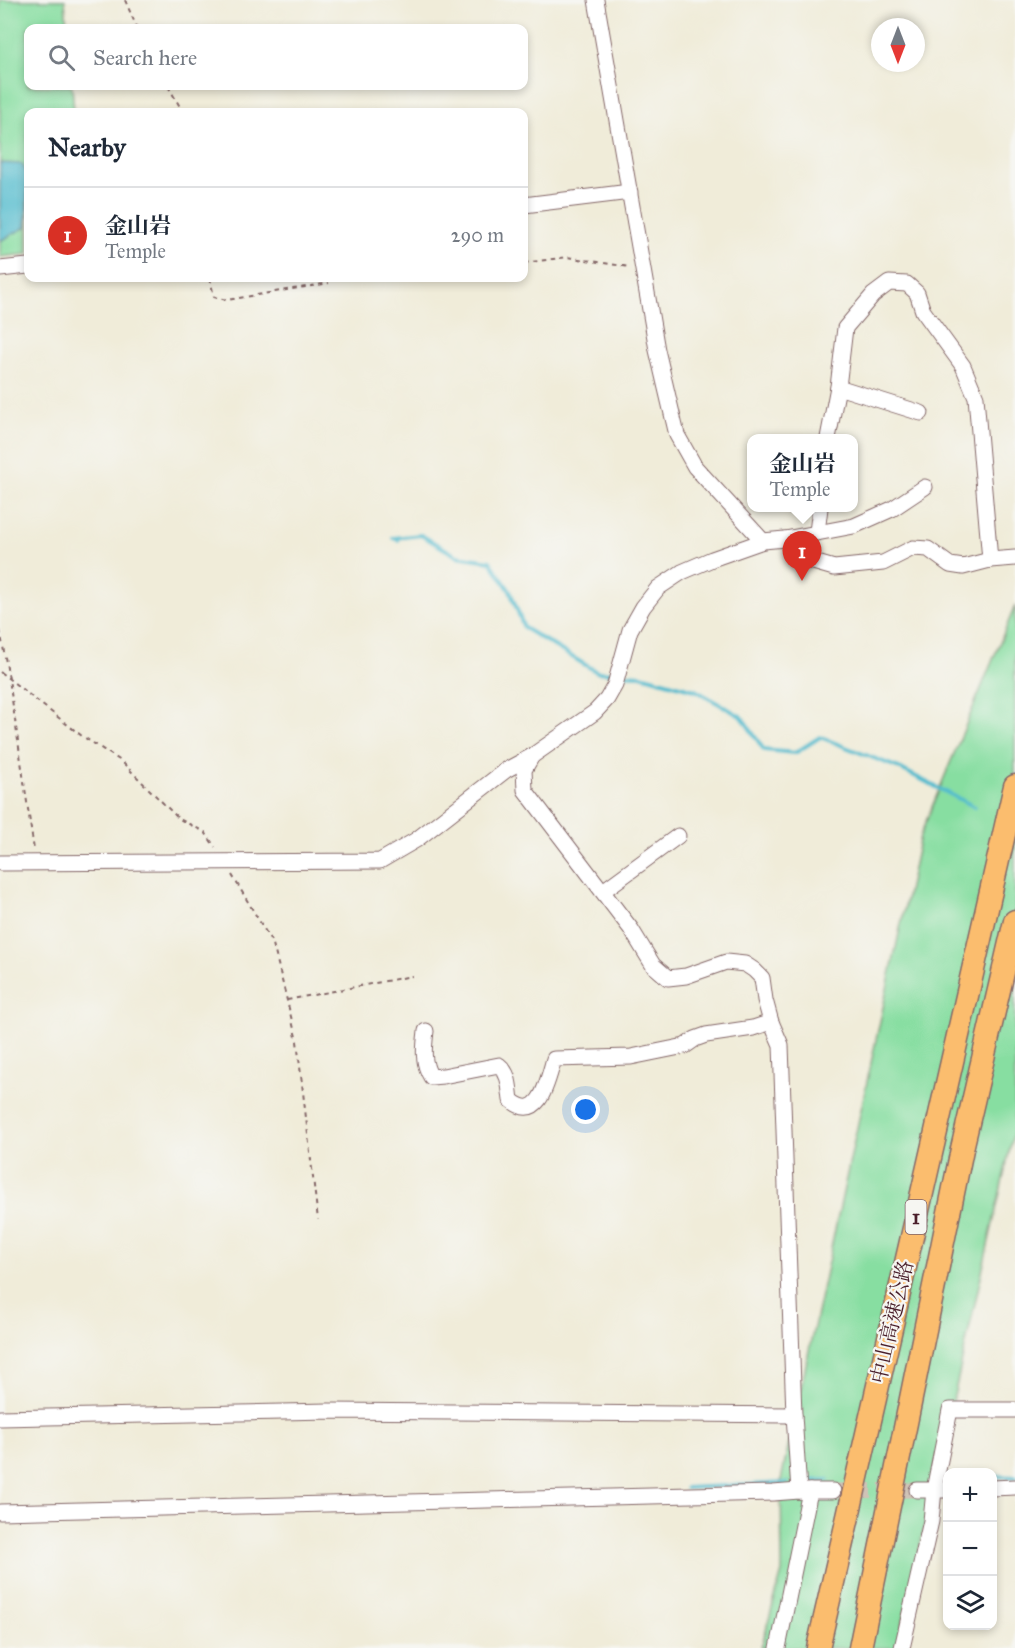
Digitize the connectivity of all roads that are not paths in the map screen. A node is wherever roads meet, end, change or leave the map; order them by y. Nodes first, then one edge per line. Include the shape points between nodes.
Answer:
1 (596, 0) edge
2 (630, 192) junction
3 (528, 205) edge
4 (24, 266) edge
5 (0, 269) edge
6 (838, 387) junction
7 (921, 413) dead end
8 (829, 434) edge
9 (925, 488) dead end
10 (819, 512) edge
11 (817, 532) junction
12 (785, 539) junction
13 (763, 541) junction
14 (1015, 558) edge
15 (990, 560) junction
16 (532, 756) junction
17 (1015, 786) edge
18 (678, 836) dead end
19 (0, 862) edge
20 (603, 891) junction
21 (1015, 921) edge
22 (771, 1022) junction
23 (426, 1031) dead end
24 (1015, 1410) edge
25 (794, 1415) junction
26 (0, 1418) edge
27 (1015, 1487) edge
28 (997, 1488) edge
29 (916, 1490) tunnel mouth
30 (941, 1490) edge
31 (805, 1491) junction
32 (833, 1491) tunnel mouth
33 (0, 1512) edge
34 (778, 1648) edge
35 (818, 1648) edge
36 (862, 1648) edge
37 (902, 1648) edge

1 - 2 street
2 - 3 street
2 - 13 street via 676,435 695,467
4 - 5 street
6 - 7 street
6 - 8 street
6 - 15 street via 845,328 873,295 889,283 907,284 917,293 923,311 963,366 976,397
9 - 11 street via 854,526
10 - 11 street
11 - 12 street
12 - 13 street
12 - 15 street via 810,561 834,568 883,563 913,548 928,549 950,566
13 - 16 street via 682,572 658,588 630,630 608,699
14 - 15 street
16 - 19 street via 506,770 416,840 380,861
16 - 20 street via 524,770 525,790
17 - 35 highway, 中山高速公路 / 1
18 - 20 street
20 - 22 street via 653,965 668,978 726,962 744,964 754,970 762,978
21 - 36 highway, 中山高速公路 / 1 via 962,1149
22 - 23 street via 706,1035 685,1046 631,1057 554,1059 546,1090 540,1100 528,1106 517,1106 511,1100 508,1076 499,1065 430,1077 423,1050
22 - 25 street via 781,1045
24 - 30 street via 950,1410
25 - 26 street via 328,1412
25 - 31 street
27 - 28 street
29 - 30 street
30 - 37 street
31 - 32 street
31 - 33 street
31 - 34 street

